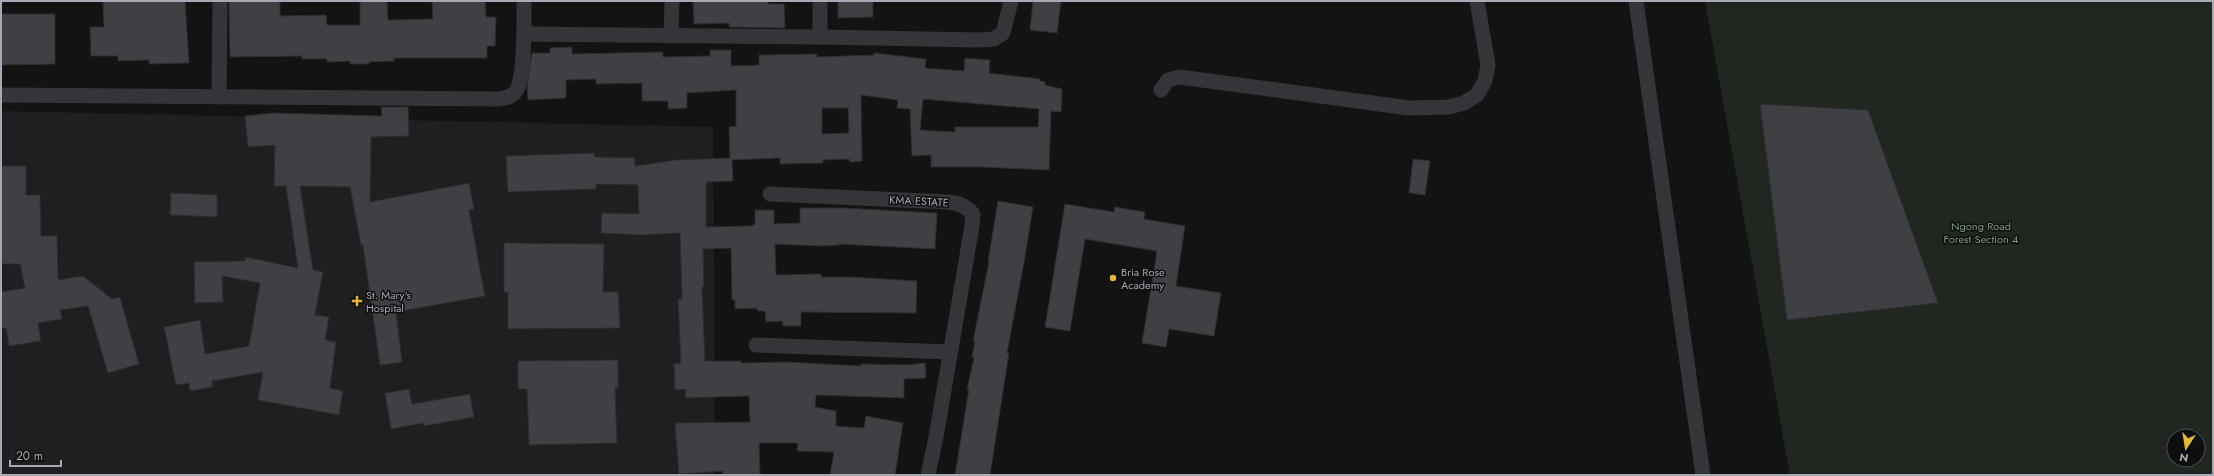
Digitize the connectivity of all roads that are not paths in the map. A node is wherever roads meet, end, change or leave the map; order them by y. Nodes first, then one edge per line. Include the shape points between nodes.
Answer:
1 (220, 1) edge
2 (524, 1) edge
3 (672, 1) edge
4 (820, 1) edge
5 (1011, 1) edge
6 (1477, 1) edge
7 (1636, 1) edge
8 (524, 34) junction
9 (671, 36) junction
10 (820, 37) junction
11 (1161, 90) dead end
12 (1, 95) edge
13 (219, 97) junction
14 (770, 194) dead end
15 (756, 345) dead end
16 (950, 352) junction
17 (928, 475) edge
18 (1703, 475) edge

1 - 13 street
2 - 8 street
3 - 9 street
4 - 10 street
5 - 10 street via 1003,33 994,38 979,40
6 - 11 street via 1488,65 1485,81 1477,95 1457,105 1433,109 1409,108 1180,77 1168,80
7 - 18 street
8 - 9 street
8 - 13 street via 521,79 516,92 509,97
9 - 10 street
12 - 13 street
14 - 16 street, KMA ESTATE via 947,202 958,203 968,208 973,214 972,226
15 - 16 street
16 - 17 street, KMA ESTATE

